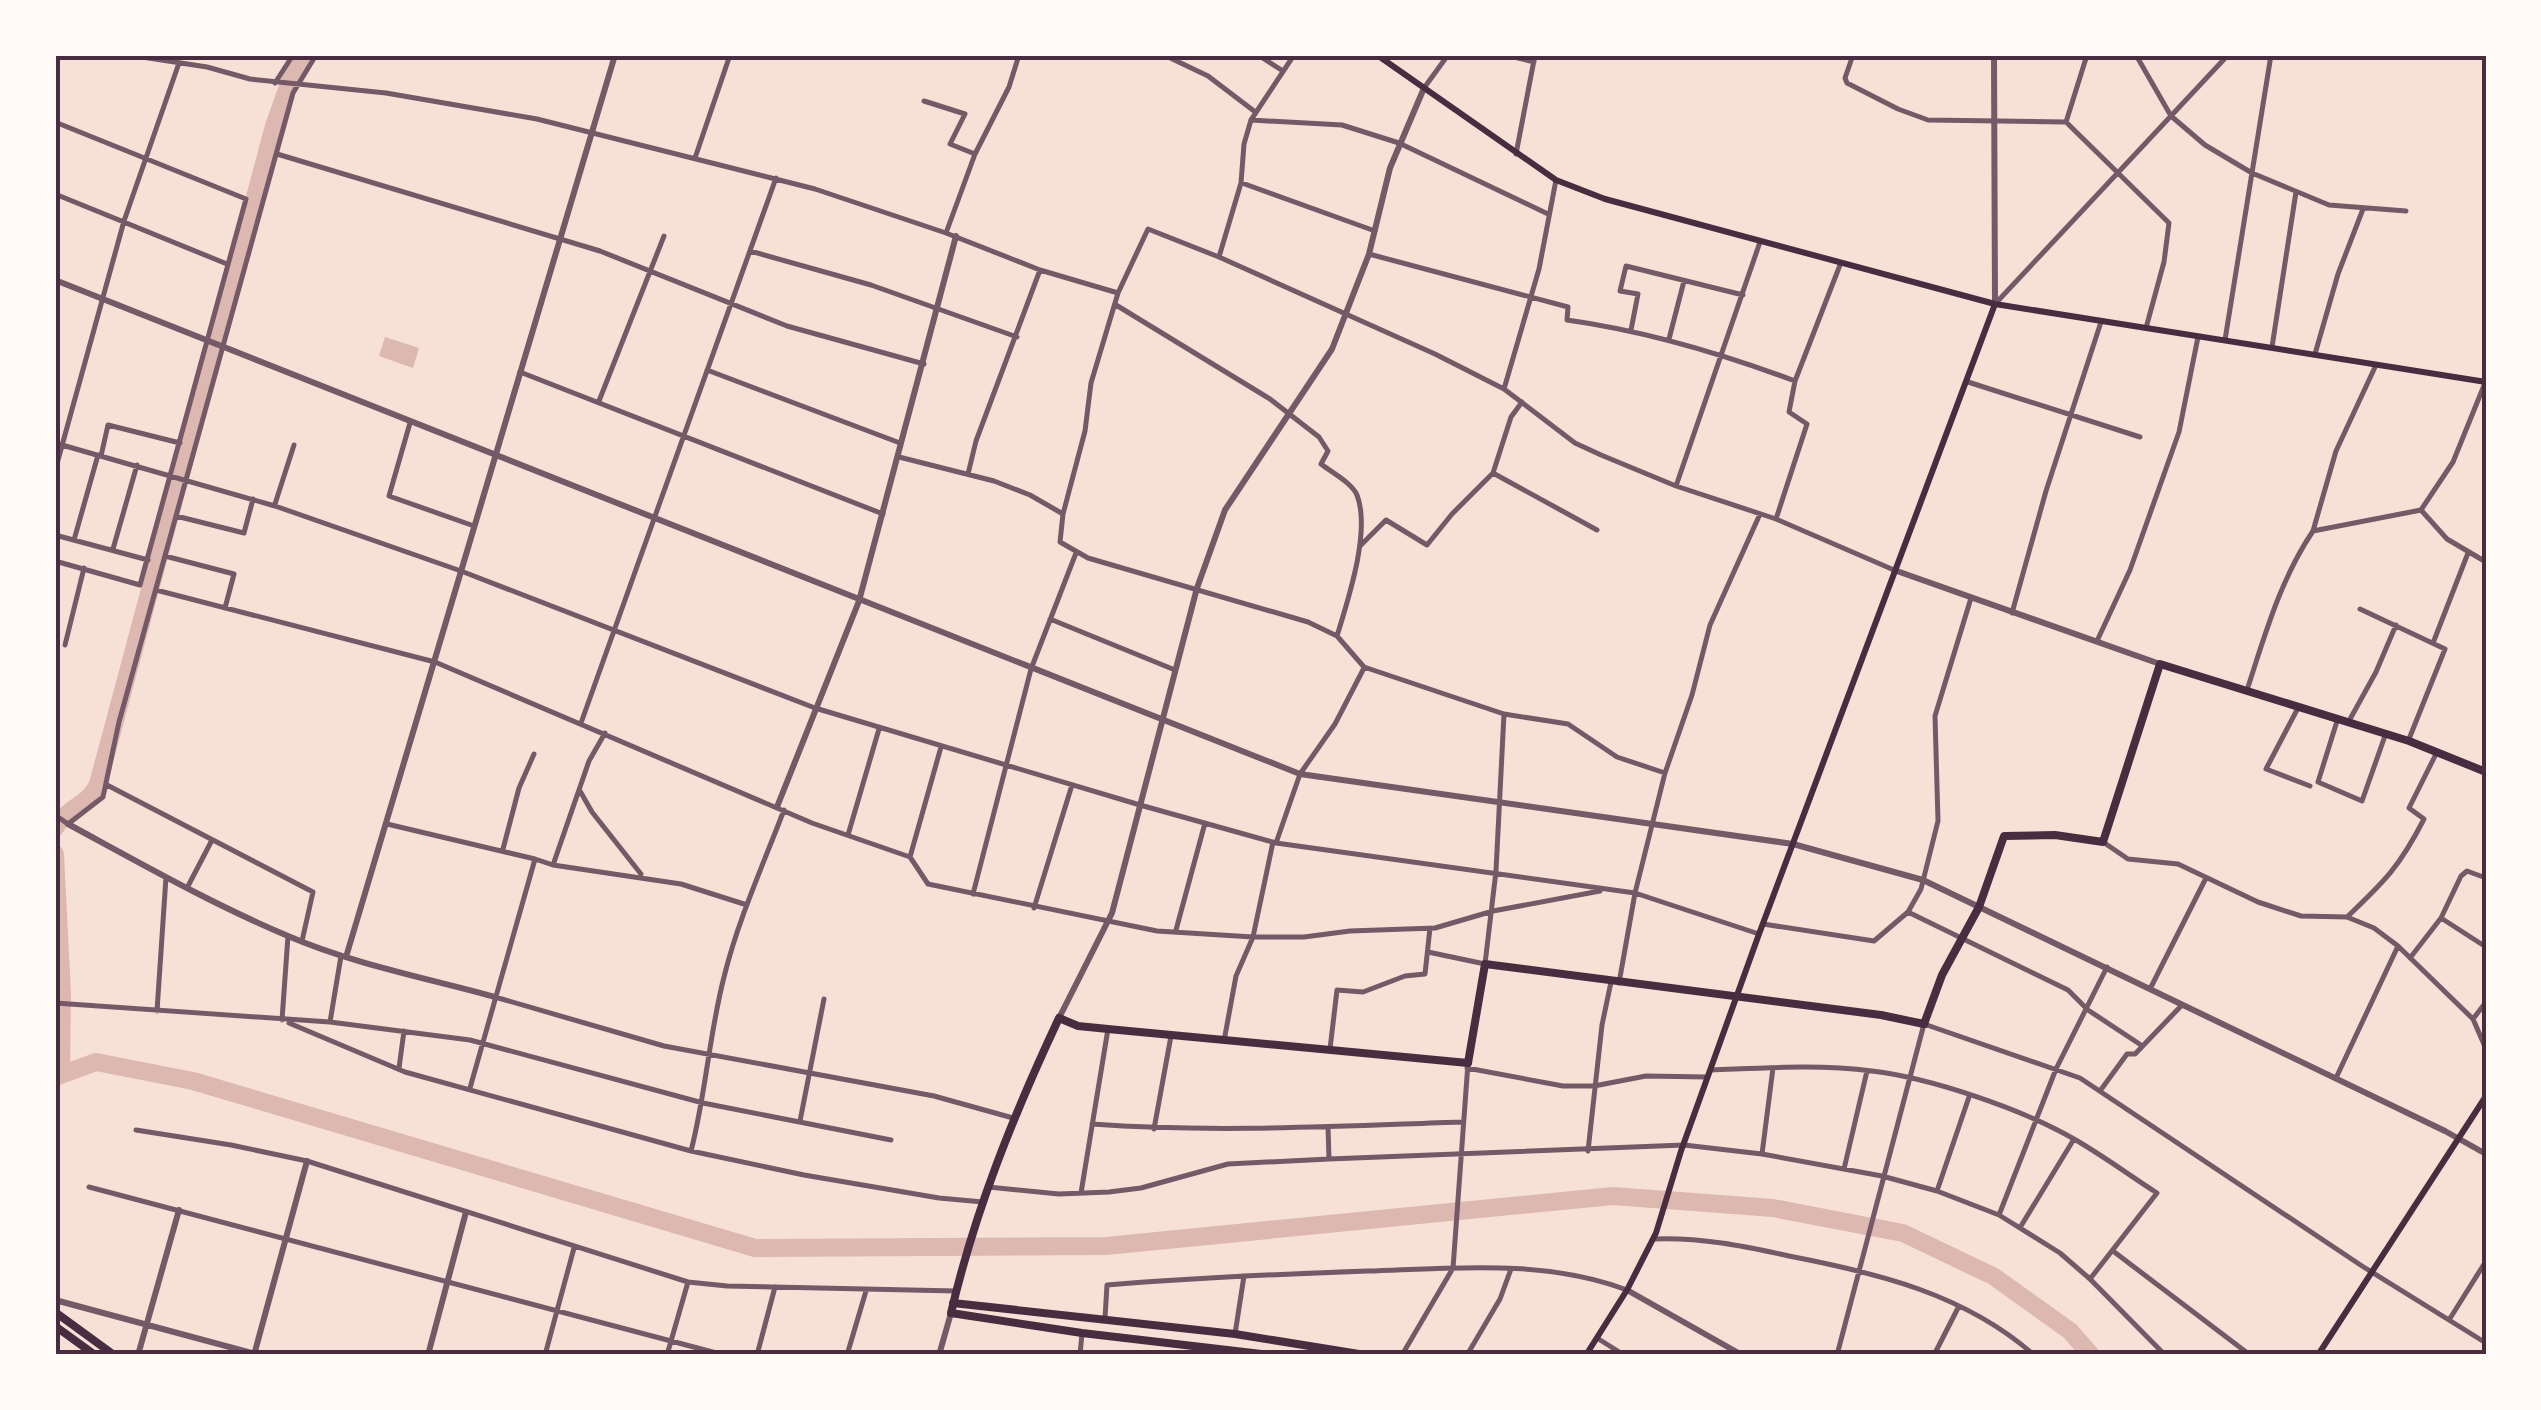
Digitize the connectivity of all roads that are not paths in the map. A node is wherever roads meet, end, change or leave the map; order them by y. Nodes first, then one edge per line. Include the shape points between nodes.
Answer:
1 (130, 55) edge
2 (212, 55) edge
3 (293, 55) edge
4 (316, 55) edge
5 (615, 55) edge
6 (730, 55) edge
7 (1019, 55) edge
8 (1164, 55) edge
9 (1258, 55) edge
10 (1294, 55) edge
11 (1377, 55) edge
12 (1448, 55) edge
13 (1506, 55) edge
14 (1852, 55) edge
15 (1994, 55) edge
16 (2088, 55) edge
17 (2136, 55) edge
18 (2228, 55) edge
19 (2271, 55) edge
20 (1534, 59) edge
21 (180, 64) junction
22 (207, 67) junction
23 (1283, 72) junction
24 (278, 83) junction
25 (296, 86) junction
26 (1424, 88) junction
27 (924, 101) dead end
28 (1254, 111) junction
29 (2171, 116) junction
30 (1251, 120) junction
31 (55, 122) edge
32 (1997, 122) junction
33 (2066, 122) junction
34 (593, 132) junction
35 (1399, 143) junction
36 (276, 154) junction
37 (975, 154) junction
38 (1516, 154) junction
39 (695, 158) junction
40 (146, 159) junction
41 (2252, 172) junction
42 (2120, 174) junction
43 (776, 178) junction
44 (1556, 180) junction
45 (1241, 182) junction
46 (2296, 192) junction
47 (55, 194) edge
48 (2363, 208) junction
49 (2406, 211) dead end
50 (1548, 214) junction
51 (124, 221) junction
52 (1376, 231) junction
53 (946, 233) junction
54 (664, 236) dead end
55 (956, 236) junction
56 (560, 240) junction
57 (1760, 242) junction
58 (750, 250) junction
59 (1369, 254) junction
60 (1219, 257) junction
61 (227, 264) junction
62 (1840, 265) junction
63 (1040, 270) junction
64 (649, 272) junction
65 (55, 280) edge
66 (1684, 280) junction
67 (1118, 292) junction
68 (1743, 295) junction
69 (102, 298) junction
70 (1531, 298) junction
71 (731, 304) junction
72 (1115, 304) junction
73 (1996, 304) junction
74 (937, 311) junction
75 (1347, 316) junction
76 (2101, 322) junction
77 (2146, 328) junction
78 (1630, 330) junction
79 (1016, 337) junction
80 (2198, 337) junction
81 (1669, 339) junction
82 (208, 340) junction
83 (2225, 340) junction
84 (225, 346) junction
85 (2272, 348) junction
86 (1722, 354) junction
87 (2314, 354) junction
88 (924, 364) junction
89 (2376, 365) junction
90 (707, 370) junction
91 (520, 372) junction
92 (1796, 380) junction
93 (2486, 381) edge
94 (1968, 382) junction
95 (1504, 389) junction
96 (599, 402) junction
97 (1522, 402) junction
98 (1288, 412) junction
99 (2070, 415) junction
100 (410, 423) junction
101 (684, 436) junction
102 (2140, 437) dead end
103 (58, 444) edge
104 (180, 444) junction
105 (903, 444) junction
106 (294, 445) dead end
107 (100, 455) junction
108 (495, 455) junction
109 (899, 457) junction
110 (136, 466) junction
111 (55, 471) edge
112 (1493, 473) junction
113 (968, 474) junction
114 (172, 476) junction
115 (186, 479) junction
116 (1676, 486) junction
117 (253, 499) junction
118 (275, 506) junction
119 (2422, 510) junction
120 (883, 514) junction
121 (1063, 514) junction
122 (1760, 514) junction
123 (176, 516) junction
124 (654, 517) junction
125 (1776, 520) junction
126 (474, 526) junction
127 (1597, 530) dead end
128 (2313, 531) junction
129 (55, 535) edge
130 (74, 540) junction
131 (1360, 546) junction
132 (112, 550) junction
133 (1076, 553) junction
134 (2468, 553) junction
135 (165, 556) junction
136 (148, 560) junction
137 (55, 562) edge
138 (2486, 562) edge
139 (84, 568) junction
140 (1894, 570) junction
141 (461, 571) junction
142 (1197, 588) junction
143 (156, 590) junction
144 (1971, 598) junction
145 (859, 601) junction
146 (225, 608) junction
147 (2360, 609) dead end
148 (2012, 614) junction
149 (1050, 619) junction
150 (2396, 626) junction
151 (615, 631) junction
152 (1336, 636) junction
153 (2098, 642) junction
154 (2433, 643) junction
155 (65, 645) dead end
156 (435, 662) junction
157 (2160, 664) junction
158 (1364, 668) junction
159 (1031, 669) junction
160 (1175, 670) junction
161 (2247, 690) junction
162 (2299, 706) junction
163 (815, 708) junction
164 (1504, 714) junction
165 (2338, 718) junction
166 (1161, 720) junction
167 (2349, 721) junction
168 (581, 723) junction
169 (880, 729) junction
170 (605, 732) junction
171 (2386, 734) junction
172 (2409, 741) junction
173 (941, 747) junction
174 (2437, 752) junction
175 (534, 754) dead end
176 (1006, 765) junction
177 (1664, 772) junction
178 (2486, 772) edge
179 (1300, 774) junction
180 (107, 785) junction
181 (1072, 785) junction
182 (2310, 786) dead end
183 (579, 789) junction
184 (1500, 803) junction
185 (1140, 805) junction
186 (780, 809) junction
187 (55, 815) edge
188 (1205, 823) junction
189 (68, 824) junction
190 (385, 824) junction
191 (1651, 826) junction
192 (848, 836) junction
193 (211, 841) junction
194 (1274, 842) junction
195 (2102, 842) junction
196 (1793, 844) junction
197 (503, 849) junction
198 (910, 857) junction
199 (534, 858) junction
200 (553, 864) junction
201 (1496, 872) junction
202 (166, 877) junction
203 (643, 877) junction
204 (2206, 878) junction
205 (2486, 878) edge
206 (1924, 880) junction
207 (188, 888) junction
208 (1608, 889) junction
209 (1635, 893) junction
210 (973, 894) junction
211 (747, 905) junction
212 (1978, 907) junction
213 (1034, 908) junction
214 (1493, 911) junction
215 (1908, 912) junction
216 (2347, 917) junction
217 (2441, 918) junction
218 (1108, 922) junction
219 (1763, 924) junction
220 (1430, 928) junction
221 (1176, 930) junction
222 (1759, 934) junction
223 (288, 936) junction
224 (1254, 937) junction
225 (1962, 938) junction
226 (302, 942) junction
227 (2398, 946) junction
228 (2486, 947) edge
229 (1428, 952) junction
230 (344, 956) junction
231 (2410, 958) junction
232 (1485, 964) junction
233 (2106, 968) junction
234 (1615, 983) junction
235 (2150, 989) junction
236 (495, 997) junction
237 (1736, 998) junction
238 (824, 999) dead end
239 (2486, 1002) edge
240 (55, 1003) edge
241 (2182, 1004) junction
242 (2088, 1010) junction
243 (157, 1011) junction
244 (1058, 1018) junction
245 (2473, 1018) junction
246 (282, 1020) junction
247 (330, 1022) junction
248 (1924, 1024) junction
249 (1108, 1030) junction
250 (404, 1031) junction
251 (1170, 1036) junction
252 (1224, 1041) junction
253 (483, 1043) junction
254 (2141, 1045) junction
255 (2486, 1049) edge
256 (1330, 1050) junction
257 (711, 1054) junction
258 (1468, 1066) junction
259 (1772, 1068) junction
260 (399, 1069) junction
261 (2056, 1069) junction
262 (1867, 1070) junction
263 (810, 1071) junction
264 (1710, 1073) junction
265 (1910, 1078) junction
266 (2336, 1078) junction
267 (1594, 1086) junction
268 (470, 1088) junction
269 (2100, 1091) junction
270 (1968, 1096) junction
271 (2486, 1096) edge
272 (703, 1104) junction
273 (1012, 1118) junction
274 (2038, 1121) junction
275 (800, 1122) junction
276 (1462, 1122) junction
277 (1092, 1124) junction
278 (1328, 1127) junction
279 (1154, 1129) junction
280 (136, 1130) dead end
281 (2460, 1138) junction
282 (2074, 1139) junction
283 (891, 1140) dead end
284 (1683, 1148) junction
285 (691, 1151) junction
286 (1588, 1151) junction
287 (1762, 1154) junction
288 (2486, 1154) edge
289 (1460, 1156) junction
290 (1329, 1159) junction
291 (307, 1160) junction
292 (1844, 1169) junction
293 (1881, 1179) junction
294 (89, 1187) dead end
295 (988, 1187) junction
296 (1937, 1192) junction
297 (1081, 1193) junction
298 (982, 1204) junction
299 (180, 1210) junction
300 (466, 1212) junction
301 (1999, 1215) junction
302 (2021, 1226) junction
303 (1654, 1236) junction
304 (285, 1239) junction
305 (574, 1248) junction
306 (2113, 1251) junction
307 (2486, 1262) edge
308 (1859, 1267) junction
309 (1454, 1268) junction
310 (1511, 1268) junction
311 (2371, 1272) junction
312 (1244, 1276) junction
313 (2090, 1279) junction
314 (447, 1282) junction
315 (688, 1282) junction
316 (775, 1287) junction
317 (866, 1289) junction
318 (956, 1289) junction
319 (1627, 1290) junction
320 (55, 1300) edge
321 (953, 1303) junction
322 (1960, 1306) junction
323 (55, 1312) edge
324 (557, 1312) junction
325 (951, 1314) junction
326 (1094, 1318) junction
327 (1105, 1319) junction
328 (2449, 1320) junction
329 (147, 1325) junction
330 (55, 1326) edge
331 (1082, 1333) junction
332 (1095, 1334) junction
333 (1235, 1334) junction
334 (1597, 1338) junction
335 (671, 1341) junction
336 (2486, 1343) edge
337 (1230, 1352) edge
338 (96, 1355) edge
339 (114, 1355) edge
340 (138, 1355) edge
341 (256, 1355) edge
342 (428, 1355) edge
343 (545, 1355) edge
344 (667, 1355) edge
345 (724, 1355) edge
346 (758, 1355) edge
347 (847, 1355) edge
348 (939, 1355) edge
349 (1080, 1355) edge
350 (1270, 1355) edge
351 (1365, 1355) edge
352 (1402, 1355) edge
353 (1467, 1355) edge
354 (1586, 1355) edge
355 (1624, 1355) edge
356 (1742, 1355) edge
357 (1837, 1355) edge
358 (1934, 1355) edge
359 (2034, 1355) edge
360 (2165, 1355) edge
361 (2250, 1355) edge
362 (2318, 1355) edge

1 - 21 street
2 - 22 street
3 - 24 street
4 - 25 street
5 - 34 street
6 - 39 street
7 - 37 street
8 - 28 street via 1208,76
9 - 23 street
10 - 23 street
11 - 26 main road
12 - 26 street
13 - 20 street
14 - 32 street via 1847,83 1898,109 1928,120
15 - 32 street
16 - 33 street
17 - 29 street
18 - 29 street
19 - 41 street
20 - 38 street
21 - 22 street
21 - 40 street
22 - 24 street
23 - 28 street
24 - 25 street
25 - 34 street via 452,102
25 - 36 street
26 - 35 street
26 - 38 main road
27 - 37 street via 965,114 950,144
28 - 30 street
29 - 41 street
29 - 42 street
30 - 35 street via 1342,126
30 - 45 street
31 - 40 street
32 - 33 street
32 - 73 street
33 - 42 street
34 - 39 street
34 - 56 street
35 - 50 street
35 - 52 street
36 - 56 street
36 - 84 street
37 - 53 street
38 - 44 main road
39 - 43 street
40 - 51 street
40 - 61 street via 246,198
41 - 46 street
41 - 83 street
42 - 73 street
42 - 77 street via 2169,222
43 - 53 street
43 - 58 street
44 - 50 street
44 - 57 main road
45 - 52 street
45 - 60 street
46 - 48 street via 2328,205
46 - 85 street
47 - 51 street
48 - 49 street
48 - 87 street
50 - 70 street
51 - 61 street
51 - 69 street
52 - 59 street
53 - 55 street
54 - 64 street
55 - 63 street
55 - 74 street
56 - 64 street
56 - 91 street
57 - 62 main road
57 - 68 street
58 - 71 street
58 - 74 street
59 - 70 street
59 - 75 street
60 - 67 street via 1148,229
60 - 75 street
61 - 82 street
62 - 73 main road
62 - 92 street
63 - 67 street
63 - 79 street
64 - 71 street
64 - 96 street
65 - 69 street
66 - 68 street
66 - 78 street via 1626,266 1620,291 1638,294
66 - 81 street
67 - 72 street
68 - 86 street
69 - 82 street
69 - 103 street
70 - 78 street via 1568,307 1567,320
70 - 95 street
71 - 88 street
71 - 90 street
72 - 98 street
72 - 121 street
73 - 76 main road
73 - 94 main road
74 - 79 street
74 - 88 street
75 - 95 street
75 - 98 street
76 - 77 main road
76 - 99 street
77 - 80 main road
78 - 81 street
79 - 113 street
80 - 83 main road
80 - 153 street via 2179,432
81 - 86 street
82 - 84 street
82 - 104 street
83 - 85 main road
84 - 100 street
84 - 115 street
85 - 87 main road
86 - 92 street
86 - 116 street
87 - 89 main road
88 - 105 street
89 - 93 main road
89 - 128 street via 2336,452
90 - 101 street
90 - 105 street
91 - 96 street
91 - 108 street
92 - 125 street via 1789,412 1807,424
93 - 119 street via 2453,462
94 - 99 street
94 - 140 main road
95 - 97 street
96 - 101 street
97 - 112 street
97 - 116 street via 1575,442
98 - 131 street via 1328,451 1321,464 1356,491
98 - 142 street via 1225,510
99 - 102 street
99 - 148 street
100 - 108 street
100 - 126 street via 388,496
101 - 120 street
101 - 124 street
103 - 107 street
103 - 111 street
104 - 107 street via 108,426
104 - 114 street
105 - 109 street
106 - 118 street
107 - 110 street
107 - 130 street
108 - 124 street
108 - 126 street
109 - 113 street
109 - 120 street
110 - 114 street
110 - 132 street
112 - 127 street
112 - 131 street via 1427,545 1386,520
113 - 121 street
114 - 115 street
114 - 136 street
115 - 117 street
115 - 123 street
116 - 122 street
117 - 118 street
117 - 123 street via 244,534
118 - 141 street
119 - 128 street
119 - 134 street
120 - 145 street
121 - 133 street via 1060,542
122 - 125 street
122 - 177 street via 1710,625
123 - 135 street
124 - 145 street
124 - 151 street
125 - 140 street
126 - 141 street
128 - 161 street via 2279,593
129 - 130 street
130 - 132 street
131 - 152 street
132 - 136 street
133 - 142 street
133 - 149 street
134 - 138 street
134 - 154 street
135 - 143 street
135 - 146 street via 234,574
136 - 139 street via 140,585
137 - 139 street
139 - 155 street
140 - 144 street
140 - 196 main road
141 - 151 street
141 - 156 street
142 - 152 street
142 - 160 street
143 - 146 street
143 - 180 street
144 - 148 street
144 - 206 street via 1935,716 1938,821
145 - 159 street
145 - 163 street
146 - 156 street
147 - 150 street
148 - 153 street
149 - 159 street
149 - 160 street
150 - 154 street
150 - 167 street
151 - 163 street
151 - 168 street
152 - 158 street
153 - 157 street
154 - 172 street via 2445,649
156 - 168 street
156 - 190 street
157 - 161 main road
157 - 195 main road
158 - 164 street
158 - 179 street
159 - 166 street
159 - 176 street
160 - 166 street
161 - 162 main road
162 - 165 main road
162 - 182 street via 2266,769
163 - 169 street
163 - 186 street
164 - 177 street via 1568,724 1617,757
164 - 184 street
165 - 167 main road
165 - 171 street via 2318,782 2362,801
166 - 179 street
166 - 185 street
167 - 171 main road
168 - 170 street
169 - 173 street
169 - 192 street
170 - 183 street
170 - 186 street
171 - 172 main road
172 - 174 main road
173 - 176 street
173 - 198 street
174 - 178 main road
174 - 216 street via 2409,808 2424,819 2407,852
175 - 197 street
176 - 181 street
176 - 210 street
177 - 191 street
179 - 184 street
179 - 194 street
180 - 189 street via 97,803
180 - 193 street
181 - 185 street
181 - 213 street
183 - 200 street
183 - 203 street
184 - 191 street
184 - 201 street
185 - 188 street
185 - 218 street
186 - 192 street
186 - 211 street
187 - 189 street
188 - 194 street
188 - 221 street
189 - 202 street
190 - 197 street
190 - 230 street
191 - 196 street
191 - 209 street
192 - 198 street
193 - 207 street
193 - 226 street via 313,892
194 - 201 street
194 - 224 street
195 - 204 street via 2128,859 2178,864
195 - 212 main road via 2055,834 2004,836
196 - 206 street
196 - 219 main road
197 - 199 street
198 - 210 street via 928,884
199 - 200 street
199 - 236 street
200 - 203 street
201 - 208 street
201 - 214 street
202 - 207 street
202 - 243 street
203 - 211 street
204 - 216 street via 2301,916
204 - 235 street
205 - 217 street via 2466,871
206 - 212 street
206 - 215 street
207 - 223 street
208 - 209 street
208 - 214 street
209 - 222 street
209 - 234 street
210 - 213 street
211 - 257 street via 724,976
212 - 225 main road
212 - 233 street
213 - 218 street
214 - 220 street
214 - 232 street
215 - 219 street via 1874,941
215 - 225 street
216 - 227 street
217 - 228 street
217 - 231 street
218 - 221 street
218 - 244 street
219 - 222 main road
220 - 224 street
220 - 229 street
221 - 224 street
222 - 237 main road
223 - 226 street
223 - 246 street
224 - 252 street via 1236,976
225 - 242 street via 2068,990
225 - 248 main road
226 - 230 street
227 - 231 street
227 - 266 street
229 - 232 street
229 - 256 street via 1425,974 1362,992 1337,990
230 - 236 street
230 - 247 street
231 - 245 street
232 - 234 main road
232 - 258 main road
233 - 235 street
233 - 242 street
234 - 237 main road
234 - 267 street
235 - 241 street
236 - 253 street
236 - 257 street
237 - 248 main road
237 - 264 main road
238 - 263 street
239 - 245 street
240 - 243 street
241 - 254 street
241 - 266 street
242 - 254 street
242 - 261 street
243 - 246 street
244 - 249 main road
244 - 273 main road
245 - 255 street
246 - 247 street
246 - 260 street
247 - 250 street
248 - 261 street
248 - 265 street
249 - 251 main road
249 - 277 street
250 - 253 street
250 - 260 street
251 - 252 main road
251 - 279 street
252 - 256 main road
253 - 268 street
253 - 272 street
254 - 269 street
256 - 258 main road
257 - 263 street
257 - 272 street
258 - 267 street via 1546,1084
258 - 276 street
259 - 262 street
259 - 264 street
259 - 287 street
260 - 268 street
261 - 269 street
261 - 274 street
262 - 265 street
262 - 292 street
263 - 273 street
263 - 275 street
264 - 267 street
264 - 284 main road
265 - 270 street
265 - 293 street
266 - 281 street
267 - 286 street
268 - 285 street
269 - 311 street
270 - 274 street
270 - 296 street
271 - 281 main road
272 - 275 street
272 - 285 street
273 - 295 main road
274 - 282 street
274 - 301 street
275 - 283 street
276 - 278 street
276 - 289 street
277 - 279 street
277 - 297 street
278 - 279 street
278 - 290 street
280 - 291 street
281 - 288 street
281 - 311 main road
282 - 302 street
282 - 306 street via 2157,1193
284 - 286 street
284 - 287 street
284 - 303 main road
285 - 298 street
286 - 289 street
287 - 292 street
289 - 290 street
289 - 309 street
290 - 297 street via 1228,1164 1141,1188
291 - 300 street
291 - 304 street
292 - 293 street
293 - 296 street
293 - 308 street
294 - 299 street
295 - 297 street
295 - 298 main road
296 - 301 street
298 - 318 main road
299 - 304 street
299 - 329 street
300 - 305 street
300 - 314 street
301 - 302 street
302 - 313 street
303 - 308 street
303 - 319 main road
304 - 314 street
304 - 341 street
305 - 315 street
305 - 324 street
306 - 313 street
306 - 361 street
307 - 328 street
308 - 322 street
308 - 357 street
309 - 310 street
309 - 312 street
309 - 352 street
310 - 319 street via 1571,1272
310 - 353 street
311 - 328 street
311 - 362 main road
312 - 327 street via 1107,1285
312 - 333 street
313 - 360 street
314 - 324 street
314 - 342 street
315 - 316 street
315 - 335 street
316 - 317 street
316 - 346 street
317 - 318 street
317 - 347 street
318 - 321 main road
319 - 334 main road
319 - 356 street
320 - 329 street
321 - 325 main road
321 - 326 main road
322 - 358 street
322 - 359 street
323 - 339 main road
324 - 335 street
324 - 343 street
325 - 331 main road
325 - 348 street
326 - 327 main road
326 - 332 main road
327 - 333 main road
328 - 336 street
329 - 340 street
329 - 341 street
330 - 338 main road
331 - 332 main road
331 - 349 street
332 - 337 main road
333 - 337 main road
333 - 351 main road
334 - 354 main road
334 - 355 street
335 - 344 street
335 - 345 street
337 - 350 main road

